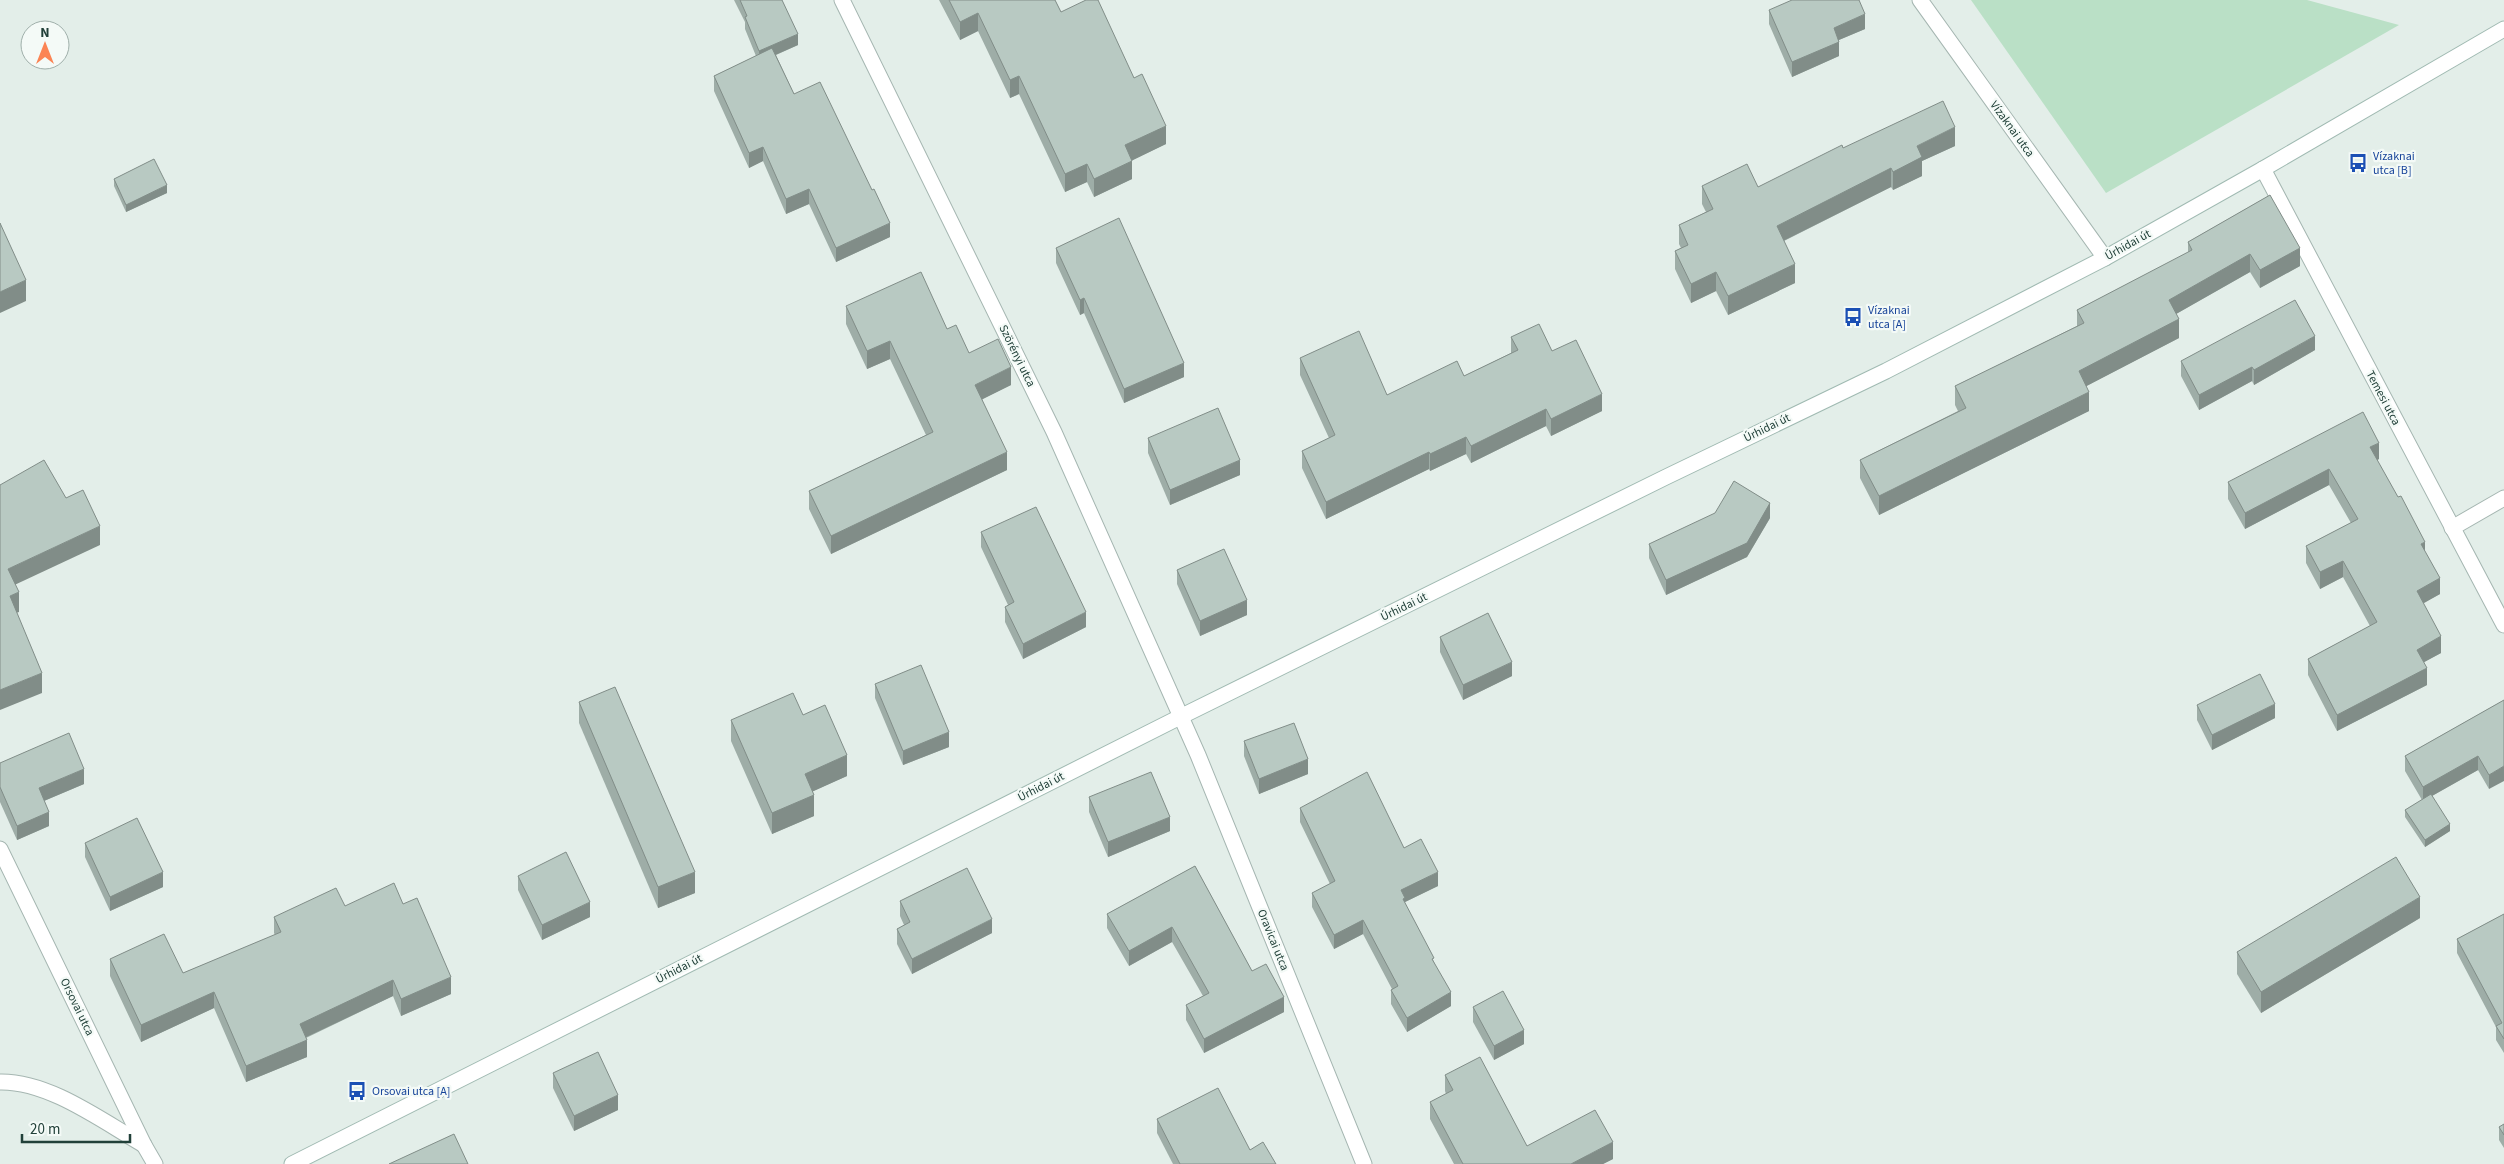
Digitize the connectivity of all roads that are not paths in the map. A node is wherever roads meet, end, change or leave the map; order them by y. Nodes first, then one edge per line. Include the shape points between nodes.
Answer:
1 (842, 0) edge
2 (1920, 0) edge
3 (2504, 29) edge
4 (2264, 170) junction
5 (2105, 258) junction
6 (2504, 498) edge
7 (2452, 528) junction
8 (2504, 625) edge
9 (1180, 717) junction
10 (0, 848) edge
11 (0, 1082) edge
12 (144, 1145) junction
13 (155, 1164) edge
14 (292, 1164) edge
15 (1364, 1164) edge

1 - 9 street, Szörényi utca via 1054,432
2 - 5 street, Vízaknai utca
3 - 4 street, Úrhidai út
4 - 5 street, Úrhidai út
4 - 7 street, Temesi utca
5 - 9 street, Úrhidai út via 1886,371
6 - 7 street
7 - 8 street, Temesi utca
9 - 14 street, Úrhidai út
9 - 15 street, Oravicai utca
10 - 12 street, Orsovai utca
11 - 12 street via 18,1082 58,1096
12 - 13 street, Orsovai utca

